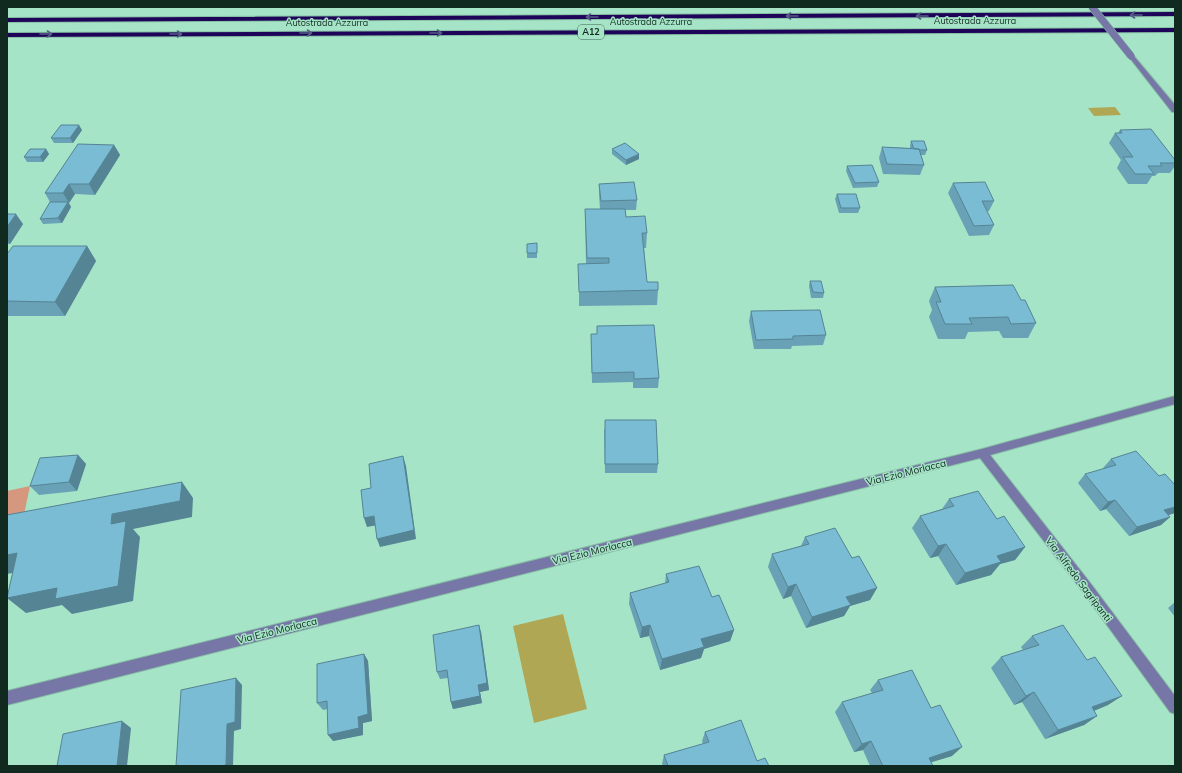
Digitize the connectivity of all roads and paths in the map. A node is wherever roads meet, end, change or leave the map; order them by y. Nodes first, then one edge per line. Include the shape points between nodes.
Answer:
1 (1092, 7) edge
2 (1175, 14) edge
3 (7, 20) edge
4 (1175, 30) edge
5 (7, 34) edge
6 (1175, 110) edge
7 (1175, 400) edge
8 (982, 453) junction
9 (7, 698) edge
10 (1175, 707) edge

1 - 6 street, bridge
2 -> 3 highway, Autostrada Azzurra / A12
5 -> 4 highway, Autostrada Azzurra / A12
7 - 8 street, Via Ezio Morlacca
8 - 9 street, Via Ezio Morlacca
8 - 10 street, Via Alfredo Sagripanti

